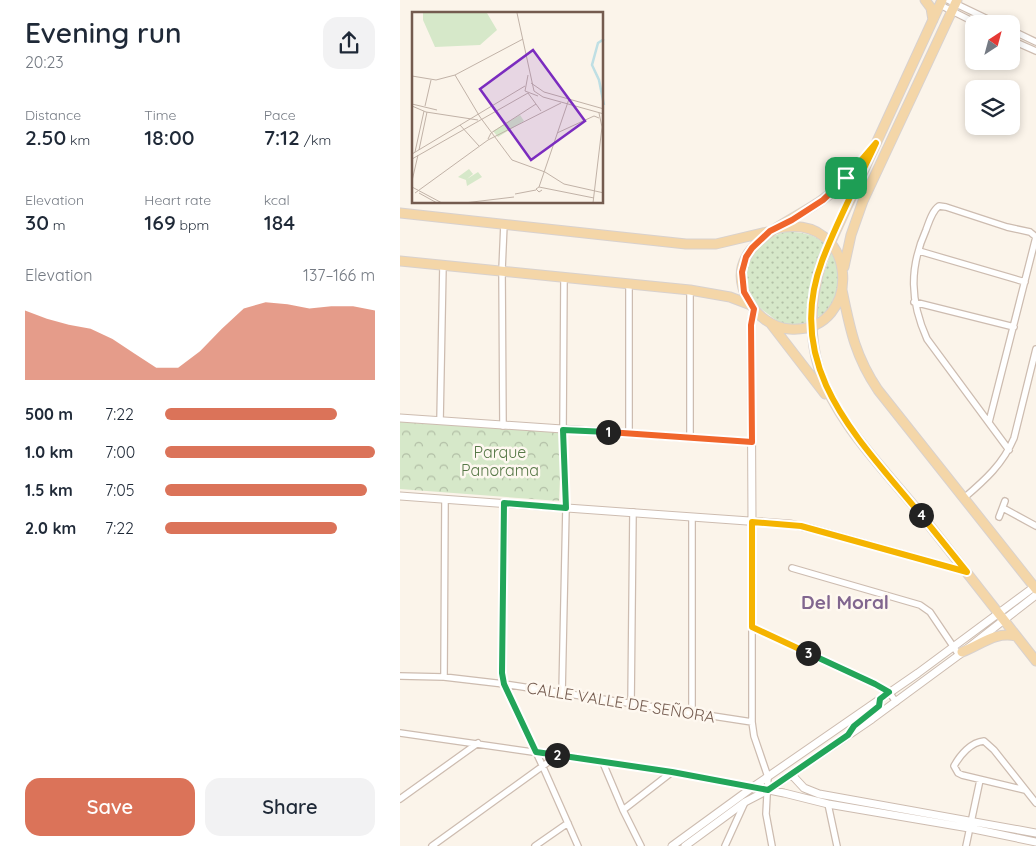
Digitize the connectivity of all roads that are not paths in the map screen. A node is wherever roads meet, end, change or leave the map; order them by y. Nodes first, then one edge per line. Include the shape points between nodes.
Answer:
1 (925, 0) edge
2 (949, 3) edge
3 (966, 15) edge
4 (977, 15) edge
5 (933, 20) junction
6 (1020, 34) edge
7 (1036, 42) edge
8 (1020, 44) edge
9 (1036, 51) edge
10 (876, 143) junction
11 (400, 213) edge
12 (504, 224) junction
13 (773, 230) junction
14 (830, 242) junction
15 (919, 251) junction
16 (400, 260) edge
17 (444, 265) junction
18 (502, 270) junction
19 (843, 272) junction
20 (564, 277) junction
21 (1024, 282) junction
22 (629, 284) junction
23 (842, 288) junction
24 (690, 290) junction
25 (914, 302) junction
26 (752, 307) junction
27 (769, 322) junction
28 (812, 326) junction
29 (1014, 327) junction
30 (1036, 349) edge
31 (400, 418) edge
32 (844, 420) junction
33 (440, 421) junction
34 (989, 422) junction
35 (503, 426) junction
36 (563, 430) junction
37 (629, 434) junction
38 (690, 438) junction
39 (752, 442) junction
40 (1009, 450) junction
41 (400, 496) edge
42 (964, 498) junction
43 (445, 499) junction
44 (504, 503) junction
45 (566, 508) junction
46 (633, 512) junction
47 (692, 516) junction
48 (999, 517) dead end
49 (752, 522) junction
50 (1036, 526) edge
51 (792, 568) dead end
52 (967, 572) junction
53 (1034, 590) edge
54 (1001, 616) junction
55 (752, 627) junction
56 (1016, 636) junction
57 (953, 646) junction
58 (961, 654) junction
59 (1036, 661) edge
60 (400, 676) edge
61 (444, 677) junction
62 (504, 684) junction
63 (889, 692) junction
64 (562, 694) junction
65 (880, 699) junction
66 (896, 702) junction
67 (631, 704) junction
68 (692, 714) junction
69 (752, 722) junction
70 (400, 733) edge
71 (848, 735) junction
72 (478, 743) junction
73 (536, 752) junction
74 (558, 755) junction
75 (603, 763) junction
76 (543, 767) junction
77 (672, 772) junction
78 (791, 774) junction
79 (768, 777) junction
80 (980, 780) junction
81 (752, 787) junction
82 (768, 790) junction
83 (1025, 790) junction
84 (400, 799) edge
85 (745, 802) junction
86 (1036, 803) edge
87 (828, 804) junction
88 (887, 805) junction
89 (623, 810) junction
90 (885, 814) junction
91 (568, 823) junction
92 (970, 824) junction
93 (1036, 832) edge
94 (1036, 842) edge
95 (432, 846) edge
96 (535, 846) edge
97 (578, 846) edge
98 (641, 846) edge
99 (672, 846) edge
100 (685, 846) edge
101 (725, 846) edge
102 (772, 846) edge
103 (837, 846) edge
104 (966, 846) edge

1 - 5 main road via 931,8
2 - 3 street
2 - 4 street
2 - 5 main road
2 - 19 main road via 863,200
5 - 10 main road
6 - 7 street
8 - 9 street
10 - 13 main road via 823,200
10 - 14 main road
11 - 12 main road
12 - 13 main road via 702,245
12 - 18 street
13 - 14 main road via 787,226 809,229
13 - 26 main road via 752,248 744,264 743,289
14 - 19 main road via 840,258
14 - 28 main road via 816,281
15 - 21 street
15 - 21 street via 933,212 939,206 946,207 1035,235
15 - 25 street via 913,274
16 - 17 main road
17 - 18 main road
17 - 33 street
18 - 20 main road
18 - 35 street
19 - 23 main road
20 - 22 main road
20 - 36 street
21 - 29 street
22 - 24 main road
22 - 37 street
23 - 28 main road via 832,311
23 - 42 main road via 854,343 869,376
24 - 26 main road via 730,297
24 - 38 street
25 - 29 street
25 - 34 street via 927,339
26 - 27 main road
26 - 39 street
27 - 28 main road via 785,328
27 - 32 main road
28 - 32 main road via 819,369
29 - 34 street
30 - 40 street
31 - 33 street
32 - 52 main road
33 - 35 street
34 - 40 street
35 - 36 street
36 - 37 street
36 - 45 street
37 - 38 street
38 - 39 street
39 - 49 street
40 - 42 street via 992,474
41 - 43 street
42 - 53 main road
43 - 44 street
43 - 61 street
44 - 45 street
44 - 62 street
45 - 46 street
45 - 64 street
46 - 47 street
46 - 67 street
47 - 49 street
47 - 68 street
48 - 50 street via 1004,504
49 - 52 street via 801,526
49 - 55 street
51 - 57 street via 920,605 930,612
52 - 54 main road
53 - 54 street via 1013,602
53 - 54 street via 1019,608
54 - 56 main road
54 - 57 street
54 - 58 street
55 - 63 street
55 - 69 street
56 - 58 main road via 994,636
56 - 59 main road
57 - 58 street
57 - 63 street
58 - 66 street
60 - 61 street, CALLE VALLE DE SEÑORA
61 - 62 street, CALLE VALLE DE SEÑORA
62 - 64 street, CALLE VALLE DE SEÑORA
62 - 73 street
63 - 65 street
63 - 66 street
64 - 67 street, CALLE VALLE DE SEÑORA
65 - 71 street via 879,706
65 - 79 street
66 - 71 street
67 - 68 street, CALLE VALLE DE SEÑORA
68 - 69 street, CALLE VALLE DE SEÑORA
69 - 79 street
70 - 72 street
71 - 78 street
72 - 73 street
72 - 84 street
73 - 74 street
73 - 76 street
74 - 75 street
74 - 76 street
75 - 77 street
75 - 89 street
76 - 91 street
76 - 95 street
77 - 81 street
77 - 89 street
78 - 82 street
78 - 88 street via 800,785 811,791
79 - 81 street
79 - 82 street
80 - 83 street
80 - 83 street via 958,773 954,766 970,747 984,741
80 - 92 street
81 - 82 street
81 - 99 street
82 - 85 street
82 - 87 street
82 - 102 street via 766,814
83 - 86 street
85 - 100 street
85 - 101 street
87 - 90 street
87 - 103 street
88 - 90 street
88 - 92 street
89 - 98 street
90 - 92 street
91 - 96 street
91 - 97 street
92 - 93 street
92 - 94 street
92 - 104 street

